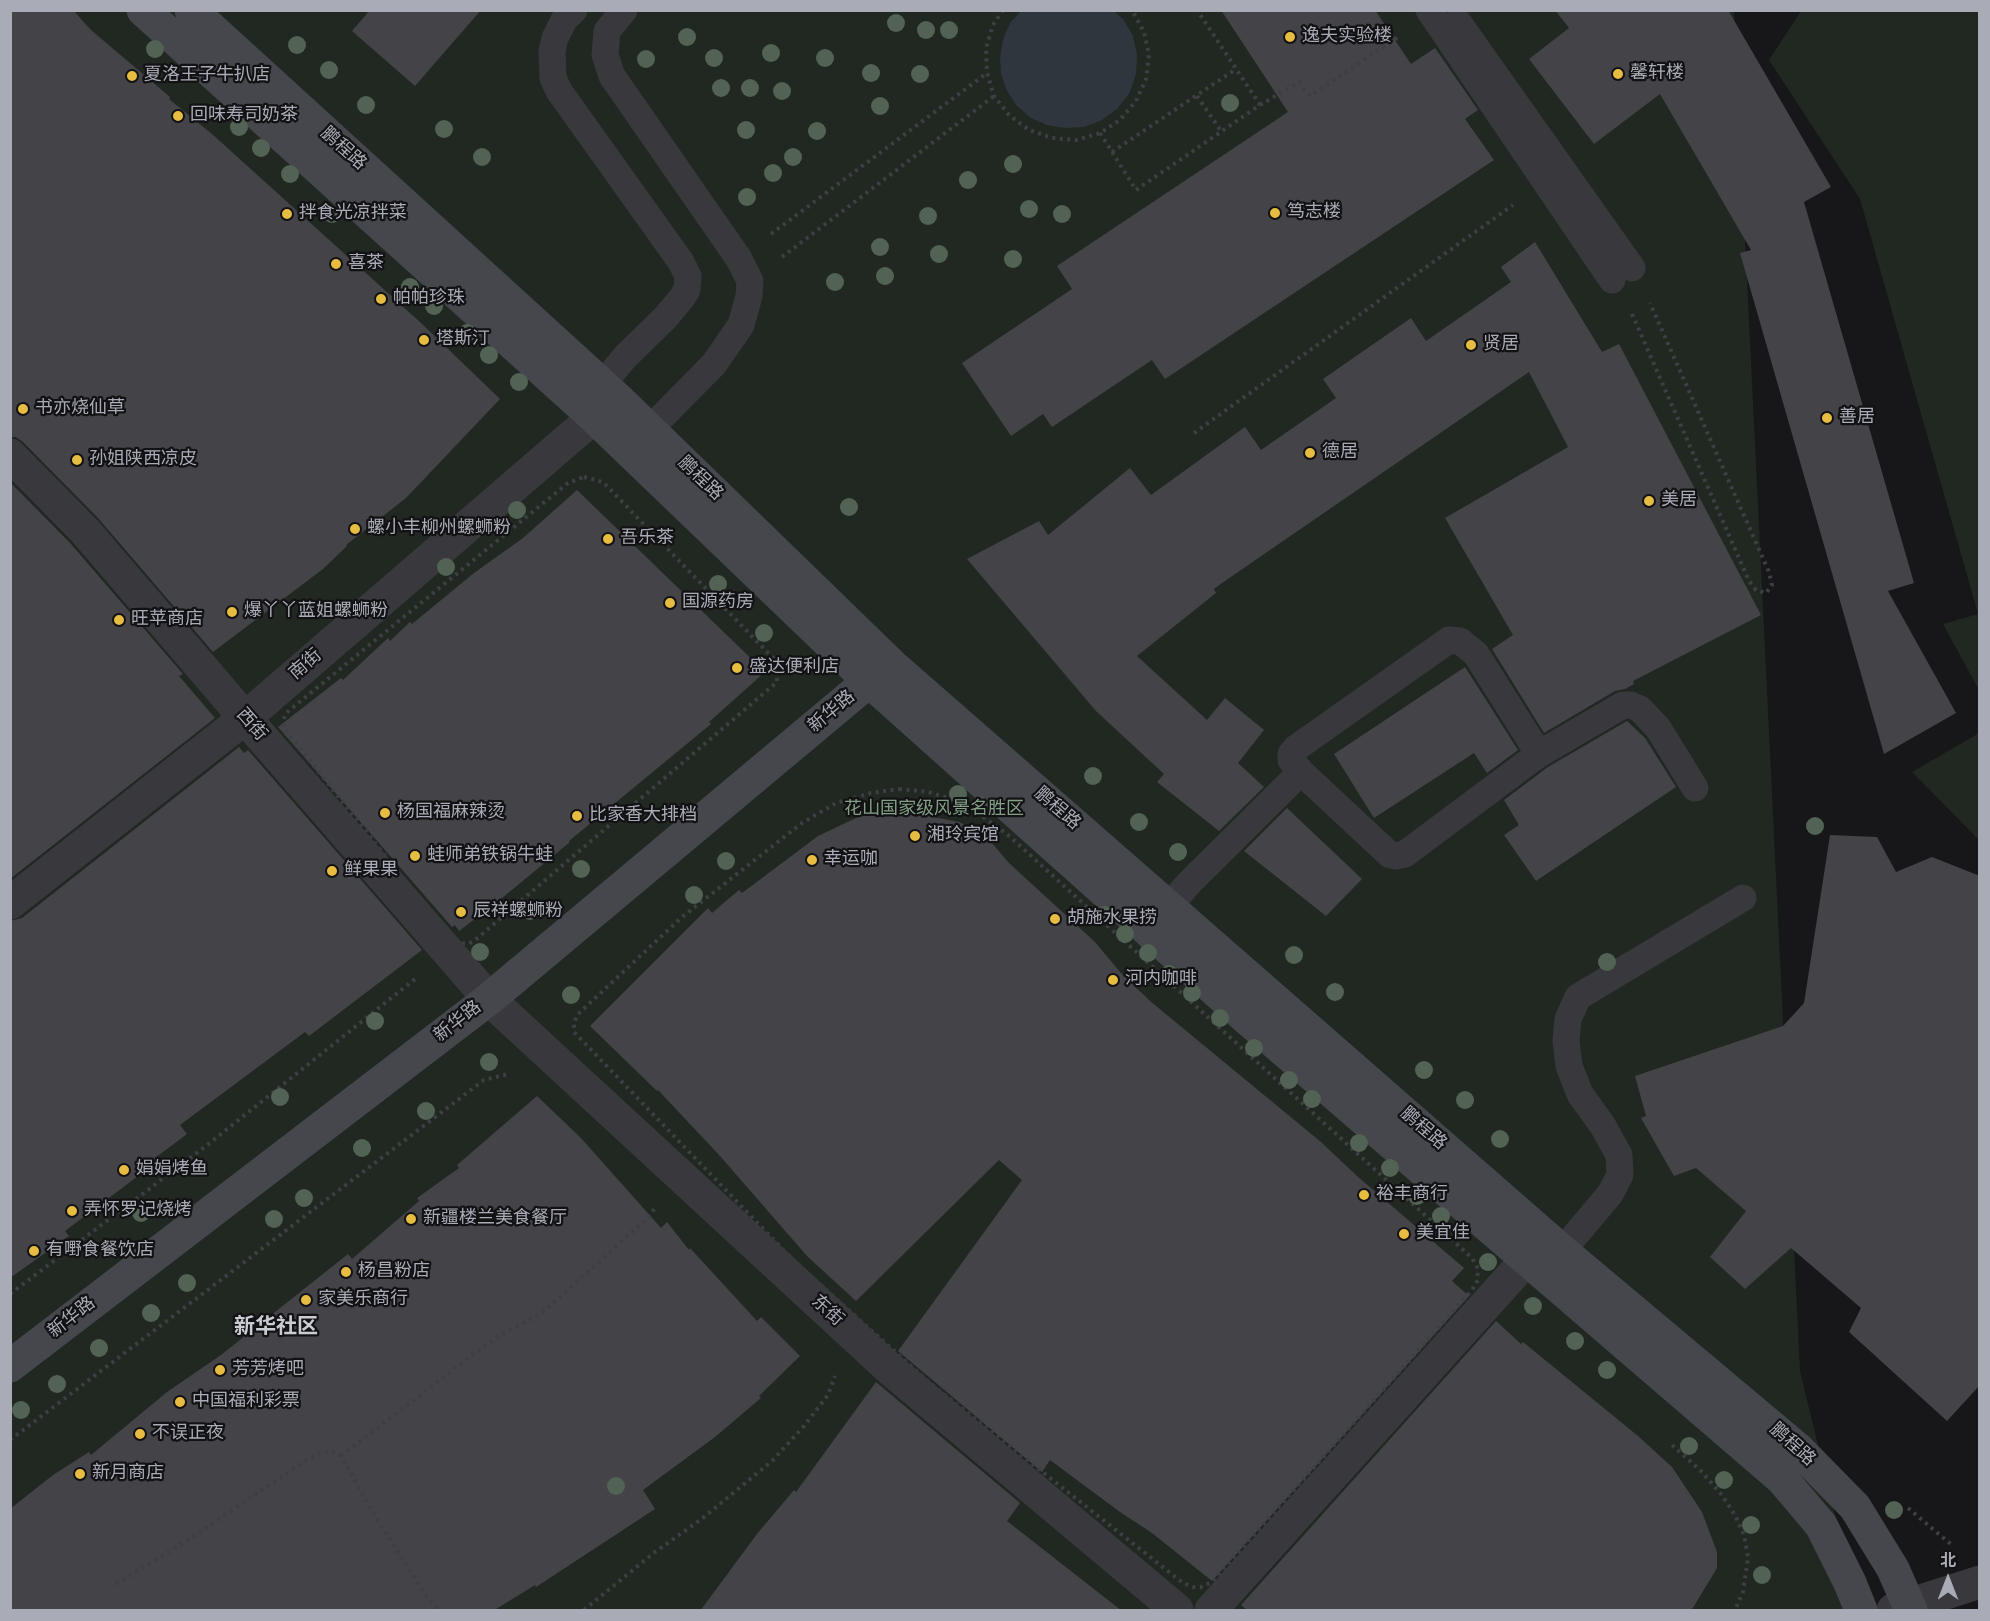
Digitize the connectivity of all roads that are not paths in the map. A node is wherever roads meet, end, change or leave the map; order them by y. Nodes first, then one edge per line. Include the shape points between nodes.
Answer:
1 (143, 10) edge
2 (191, 10) edge
3 (574, 10) edge
4 (624, 10) edge
5 (1437, 12) edge
6 (602, 385) junction
7 (594, 417) junction
8 (649, 430) junction
9 (10, 455) edge
10 (882, 674) junction
11 (245, 718) junction
12 (1539, 754) junction
13 (1300, 772) junction
14 (1695, 788) dead end
15 (1743, 898) dead end
16 (10, 903) edge
17 (1168, 907) junction
18 (489, 999) junction
19 (1562, 1251) junction
20 (1527, 1259) junction
21 (10, 1366) edge
22 (1980, 1582) edge
23 (1904, 1609) edge
24 (1177, 1611) edge
25 (1212, 1611) edge
26 (1861, 1611) edge

1 - 7 main road, 鹏程路
2 - 6 main road, 鹏程路
3 - 6 lane via 555,38 553,78 688,276 687,290 681,299
4 - 8 lane via 607,31 605,55 612,76 744,270 749,296 741,325 714,363
5 - 5 lane via 1622,274 1546,182
6 - 8 main road, 鹏程路
7 - 10 main road, 鹏程路
7 - 11 street, 南街
8 - 10 main road, 鹏程路
9 - 11 street, 西街 via 85,531
10 - 17 main road, 鹏程路
10 - 18 main road, 新华路
10 - 20 main road, 鹏程路 via 1245,1017
11 - 16 street, 南街
11 - 18 street, 西街
12 - 13 lane via 1405,854 1396,856 1390,855
12 - 13 lane via 1476,654 1460,641 1449,640 1296,748 1291,760
12 - 14 lane via 1623,705 1631,705 1658,728
13 - 17 lane
15 - 19 lane via 1578,997 1568,1019 1569,1066 1580,1094 1619,1155 1620,1175 1610,1194
17 - 19 main road, 鹏程路
18 - 21 main road, 新华路
18 - 24 street, 东街 via 890,1369
19 - 23 main road, 鹏程路 via 1807,1458 1855,1507 1893,1569
20 - 25 street
20 - 26 main road, 鹏程路 via 1782,1479 1821,1525
22 - 23 street

